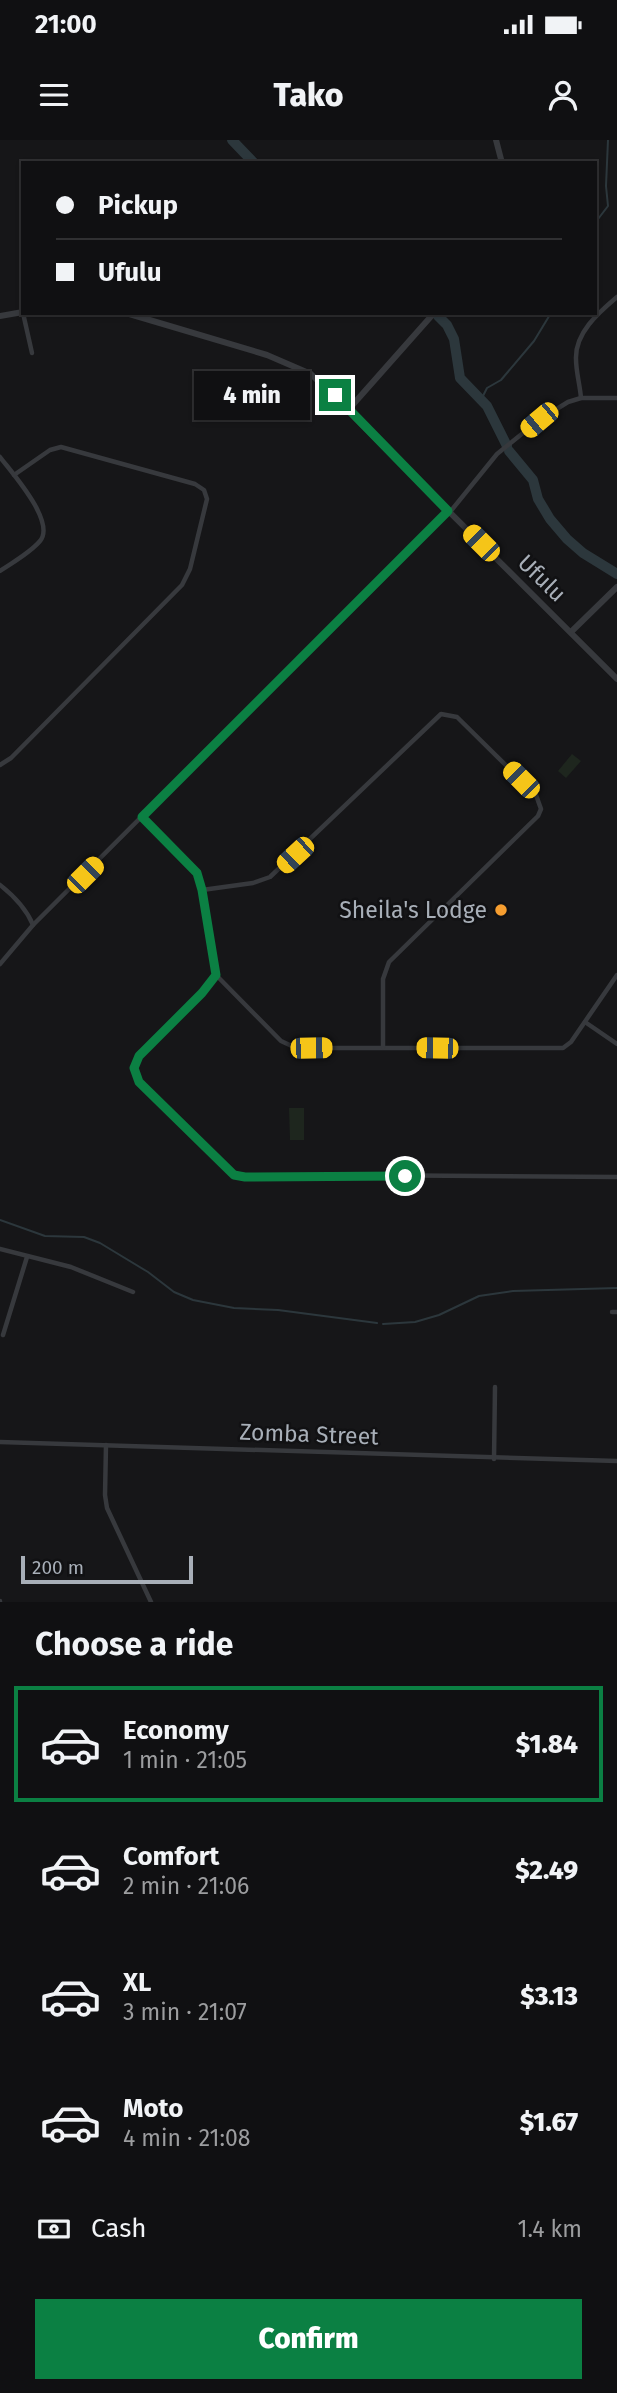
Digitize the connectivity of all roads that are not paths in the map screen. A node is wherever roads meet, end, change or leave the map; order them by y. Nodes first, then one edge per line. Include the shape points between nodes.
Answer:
1 (496, 140) edge
2 (501, 161) edge
3 (617, 297) edge
4 (21, 313) edge
5 (23, 315) edge
6 (432, 315) edge
7 (0, 316) edge
8 (148, 316) edge
9 (32, 353) dead end
10 (580, 398) junction
11 (617, 398) edge
12 (349, 409) junction
13 (0, 457) edge
14 (14, 475) junction
15 (449, 512) junction
16 (0, 571) edge
17 (617, 587) edge
18 (572, 631) junction
19 (617, 678) edge
20 (0, 765) edge
21 (142, 817) junction
22 (0, 885) edge
23 (202, 890) junction
24 (33, 925) junction
25 (0, 964) edge
26 (216, 975) junction
27 (617, 975) edge
28 (585, 1022) junction
29 (617, 1044) edge
30 (383, 1047) junction
31 (617, 1177) edge
32 (0, 1249) edge
33 (27, 1257) junction
34 (132, 1292) dead end
35 (3, 1335) dead end
36 (495, 1387) dead end
37 (0, 1442) edge
38 (106, 1445) junction
39 (494, 1459) junction
40 (617, 1461) edge
41 (151, 1602) edge

1 - 2 street
3 - 10 street via 591,321 576,347
4 - 7 street
5 - 9 street
6 - 12 street
8 - 12 street, Ufulu via 303,369
10 - 11 street
10 - 15 street via 539,420 504,448
12 - 15 street, Ufulu
13 - 14 street
14 - 16 street via 41,515 44,533 34,547
14 - 20 street via 61,447 195,484 204,490 207,505 182,585
15 - 18 street, Ufulu
15 - 21 street
17 - 18 street
18 - 19 street, Ufulu
21 - 23 street via 197,873
21 - 24 street
22 - 24 street via 29,914
23 - 26 street
23 - 30 street via 270,877 438,716 457,717 536,795 541,809 538,817 389,962 383,979
24 - 25 street
26 - 30 street via 288,1045
26 - 31 street via 139,1056 134,1068 139,1082 234,1175
27 - 28 street
28 - 29 street
28 - 30 street via 568,1045 552,1049
32 - 33 street
33 - 34 street via 81,1270
33 - 35 street
36 - 39 street
37 - 38 street, Zomba Street
38 - 39 street, Zomba Street
38 - 41 street via 107,1507
39 - 40 street, Zomba Street

